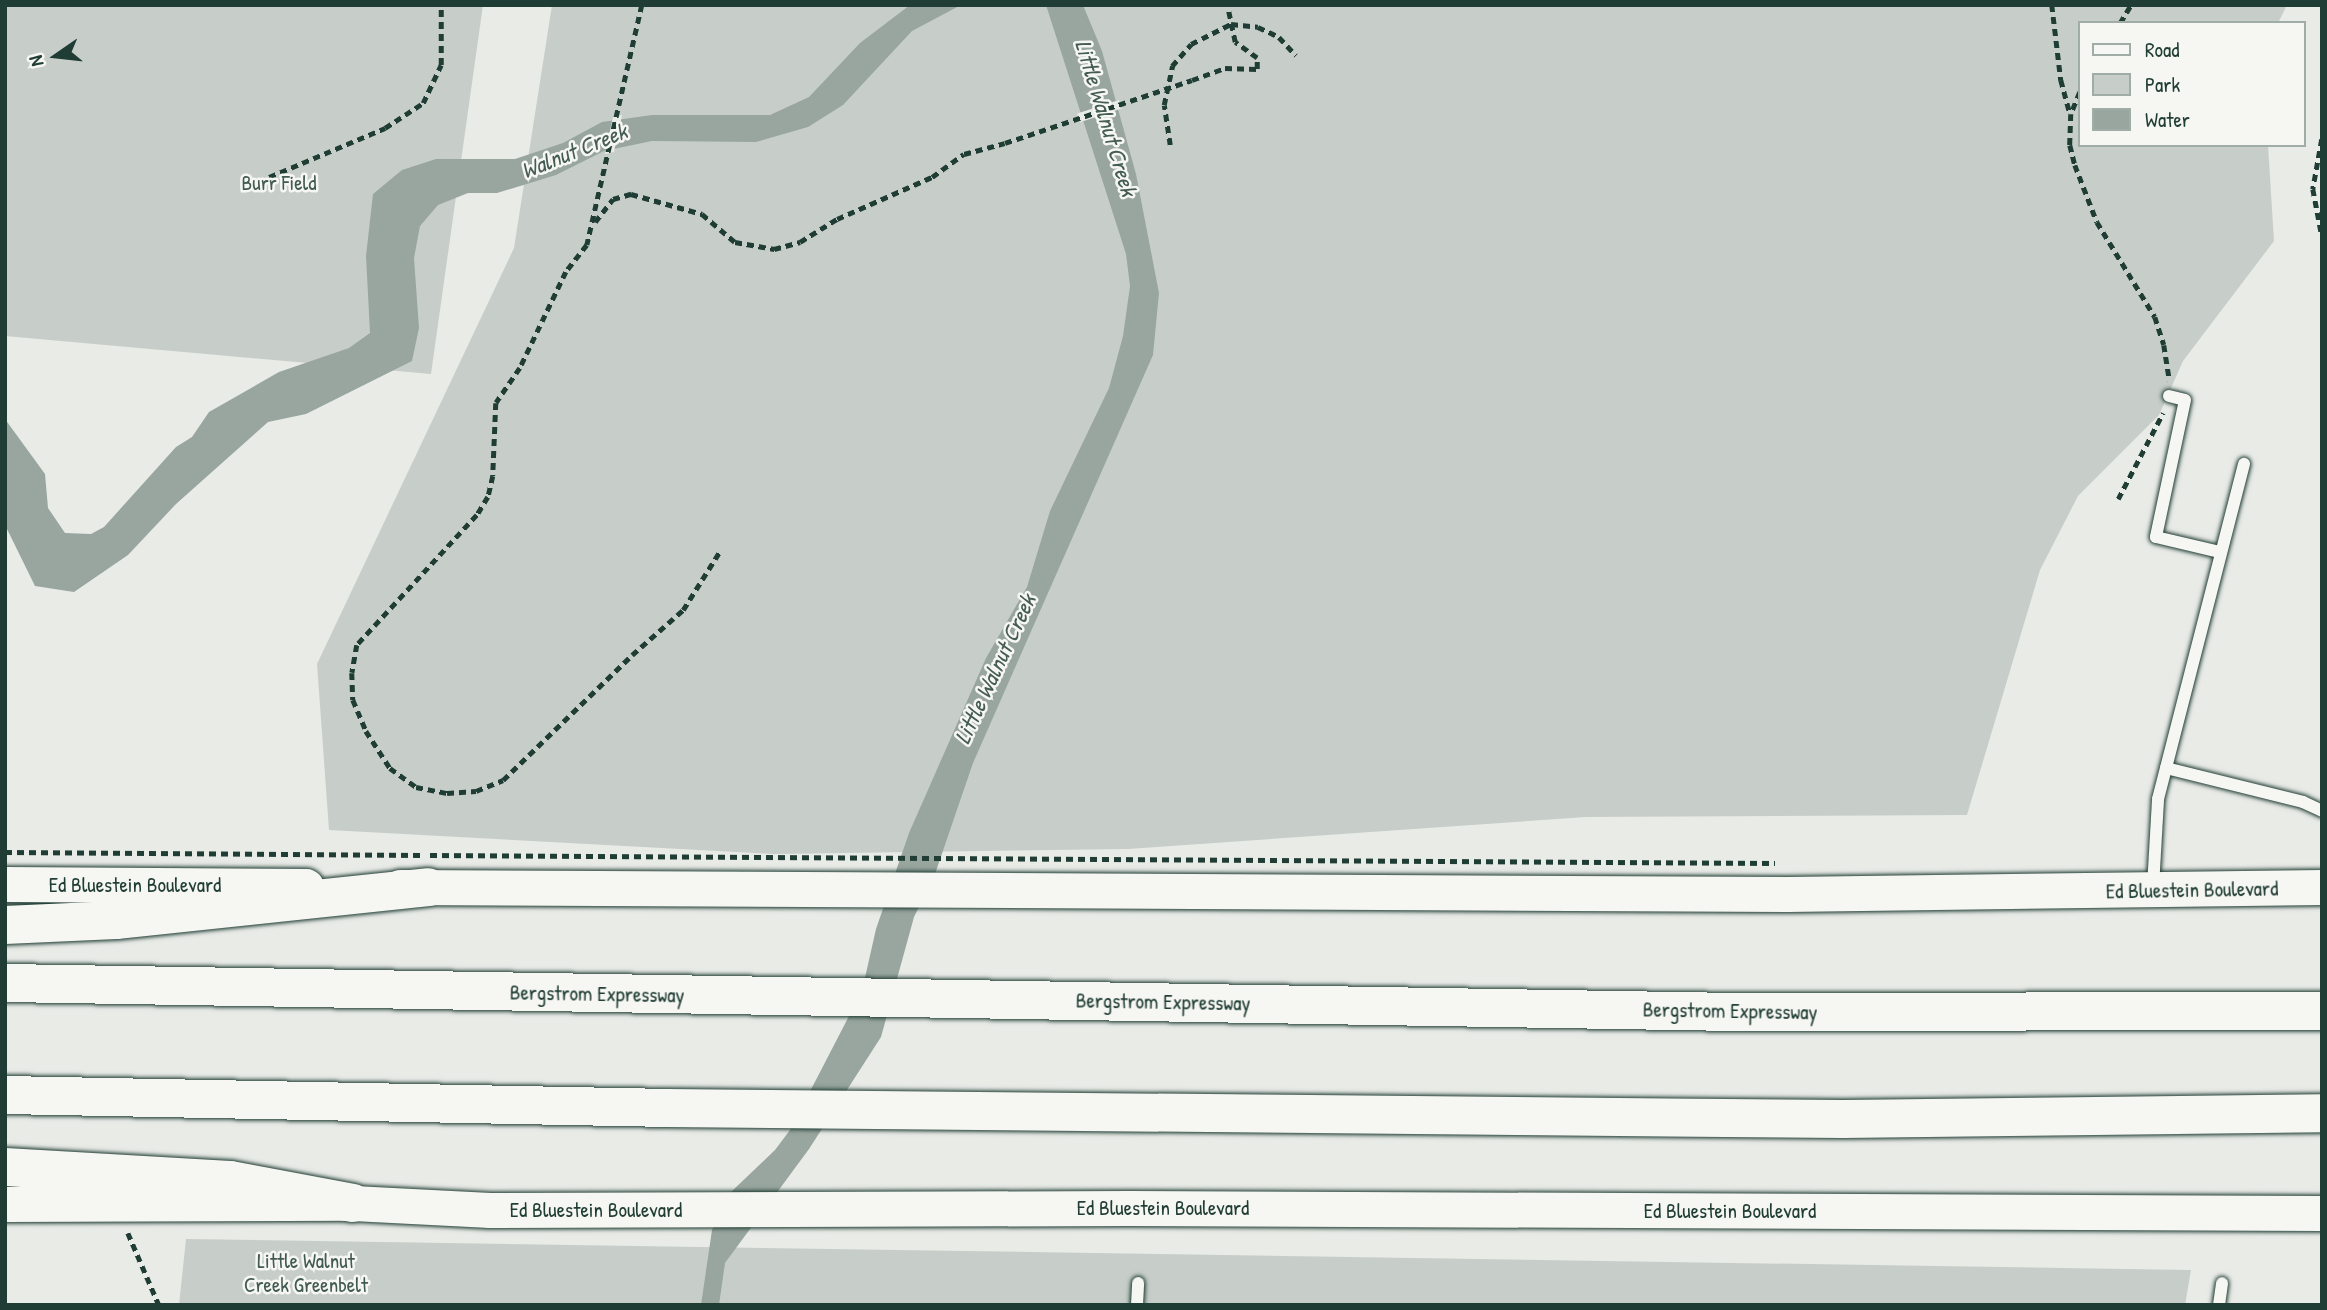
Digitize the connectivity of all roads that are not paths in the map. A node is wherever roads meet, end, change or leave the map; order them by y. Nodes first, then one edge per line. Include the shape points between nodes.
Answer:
1 (2169, 396) road end
2 (2244, 464) dead end
3 (2220, 552) junction
4 (2166, 768) junction
5 (2322, 811) edge
6 (5, 884) edge
7 (428, 887) junction
8 (2322, 887) edge
9 (2153, 891) junction
10 (5, 925) edge
11 (5, 983) edge
12 (2322, 1011) edge
13 (5, 1095) edge
14 (2322, 1113) edge
15 (5, 1167) edge
16 (353, 1203) junction
17 (5, 1204) edge
18 (2322, 1213) edge
19 (1138, 1283) dead end
20 (2222, 1283) dead end
21 (1137, 1305) edge
22 (2219, 1305) edge

1 - 3 lane via 2185,400 2156,537
2 - 3 lane
3 - 4 lane
4 - 5 lane via 2303,802
4 - 9 lane via 2158,799
6 - 7 main road, Ed Bluestein Boulevard
7 - 9 main road, Ed Bluestein Boulevard via 780,873 1048,889 1773,894
7 - 10 highway via 116,919
8 - 9 main road, Ed Bluestein Boulevard
11 - 12 highway, Bergstrom Expressway via 1740,1012
13 - 14 highway via 667,1108 1829,1119
15 - 16 highway via 230,1180
16 - 17 main road, Ed Bluestein Boulevard
16 - 18 main road, Ed Bluestein Boulevard via 490,1210
19 - 21 lane
20 - 22 lane

